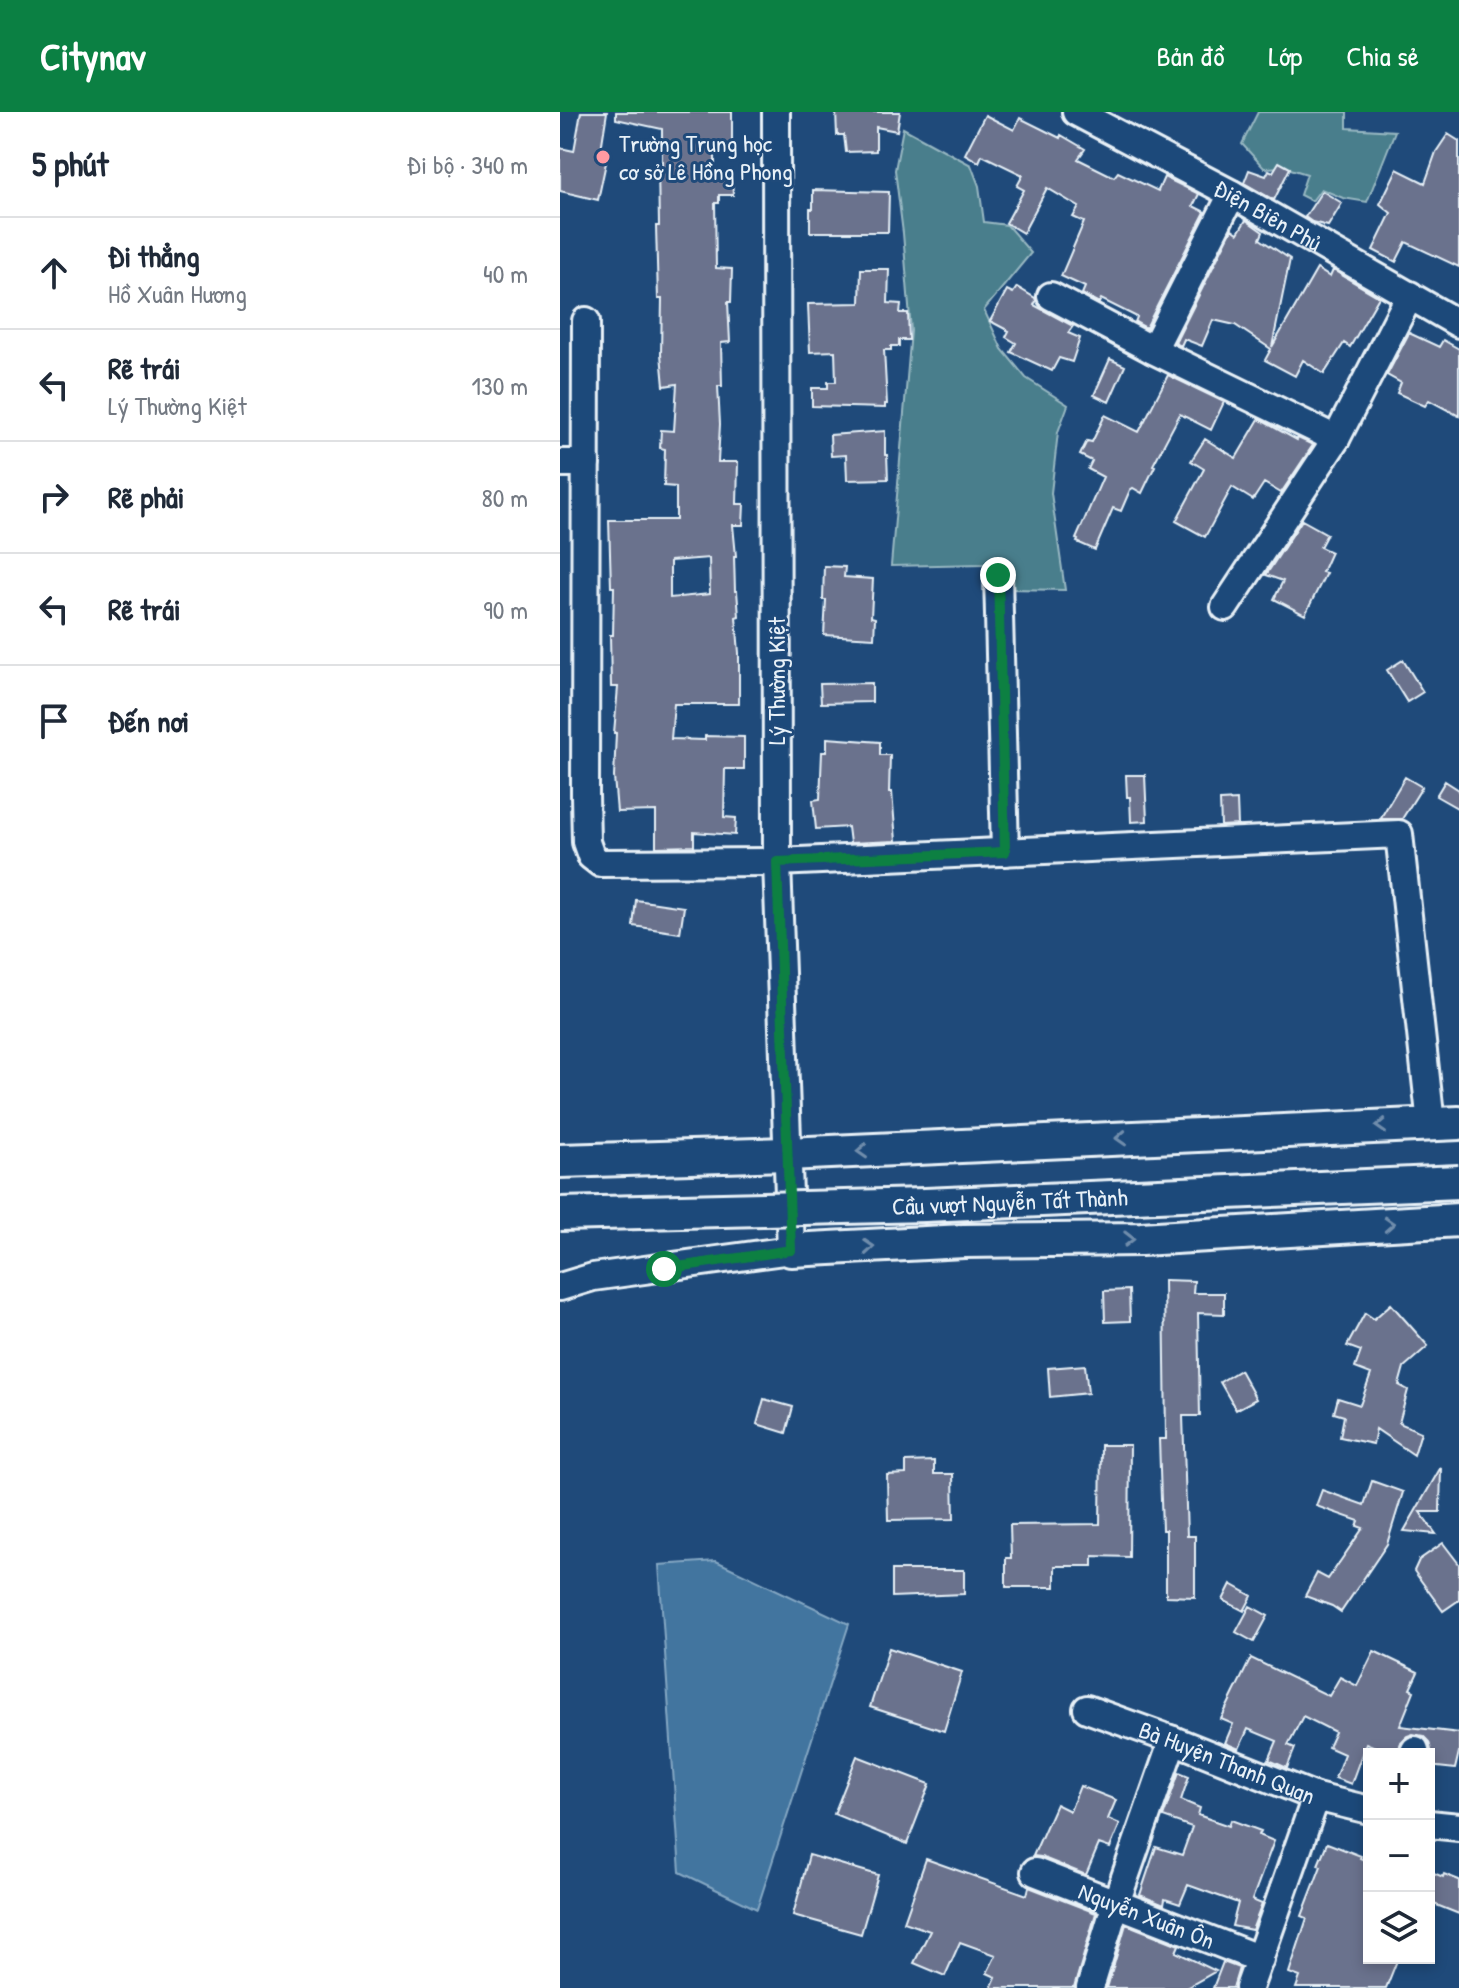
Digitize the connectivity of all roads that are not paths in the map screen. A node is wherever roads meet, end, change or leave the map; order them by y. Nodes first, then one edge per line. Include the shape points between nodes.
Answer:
1 (776, 112) edge
2 (1076, 112) edge
3 (1232, 194) junction
4 (1410, 295) junction
5 (1051, 296) dead end
6 (1457, 318) edge
7 (586, 321) dead end
8 (1153, 350) junction
9 (1336, 439) junction
10 (573, 463) edge
11 (998, 575) dead end
12 (1225, 607) dead end
13 (1005, 852) junction
14 (777, 862) junction
15 (1445, 1124) edge
16 (787, 1154) junction
17 (560, 1161) edge
18 (1459, 1162) edge
19 (1459, 1182) edge
20 (560, 1196) edge
21 (560, 1214) edge
22 (1459, 1220) edge
23 (791, 1250) junction
24 (560, 1287) edge
25 (1087, 1709) dead end
26 (1173, 1740) junction
27 (1316, 1797) junction
28 (1363, 1809) edge
29 (1435, 1825) edge
30 (1459, 1827) edge
31 (1035, 1872) dead end
32 (1116, 1903) junction
33 (1260, 1959) junction
34 (1090, 1988) edge
35 (1249, 1988) edge

1 - 14 street, Lý Thường Kiệt
2 - 3 street, Điện Biên Phủ
3 - 4 street, Điện Biên Phủ
3 - 8 street
4 - 6 street, Điện Biên Phủ
4 - 9 street
5 - 8 street
7 - 10 street
8 - 9 street
9 - 12 street
10 - 14 street via 586,842 591,856 600,863
11 - 13 street
13 - 14 street
13 - 15 street via 1399,834
14 - 16 street, Lý Thường Kiệt
15 -> 16 main road
16 - 17 main road
16 - 23 street, Lý Thường Kiệt
18 - 20 main road, Cầu vượt Nguyễn Tất Thành
19 - 21 main road, Cầu vượt Nguyễn Tất Thành, bridge
23 -> 22 main road via 1141,1239
23 - 24 street via 593,1277
25 - 26 street, Bà Huyện Thanh Quan
26 - 27 street, Bà Huyện Thanh Quan
26 - 32 street
27 - 28 street, Bà Huyện Thanh Quan
27 - 33 street
29 - 30 street
31 - 32 street, Nguyễn Xuân Ôn
32 - 33 street, Nguyễn Xuân Ôn
32 - 34 street
33 - 35 street

